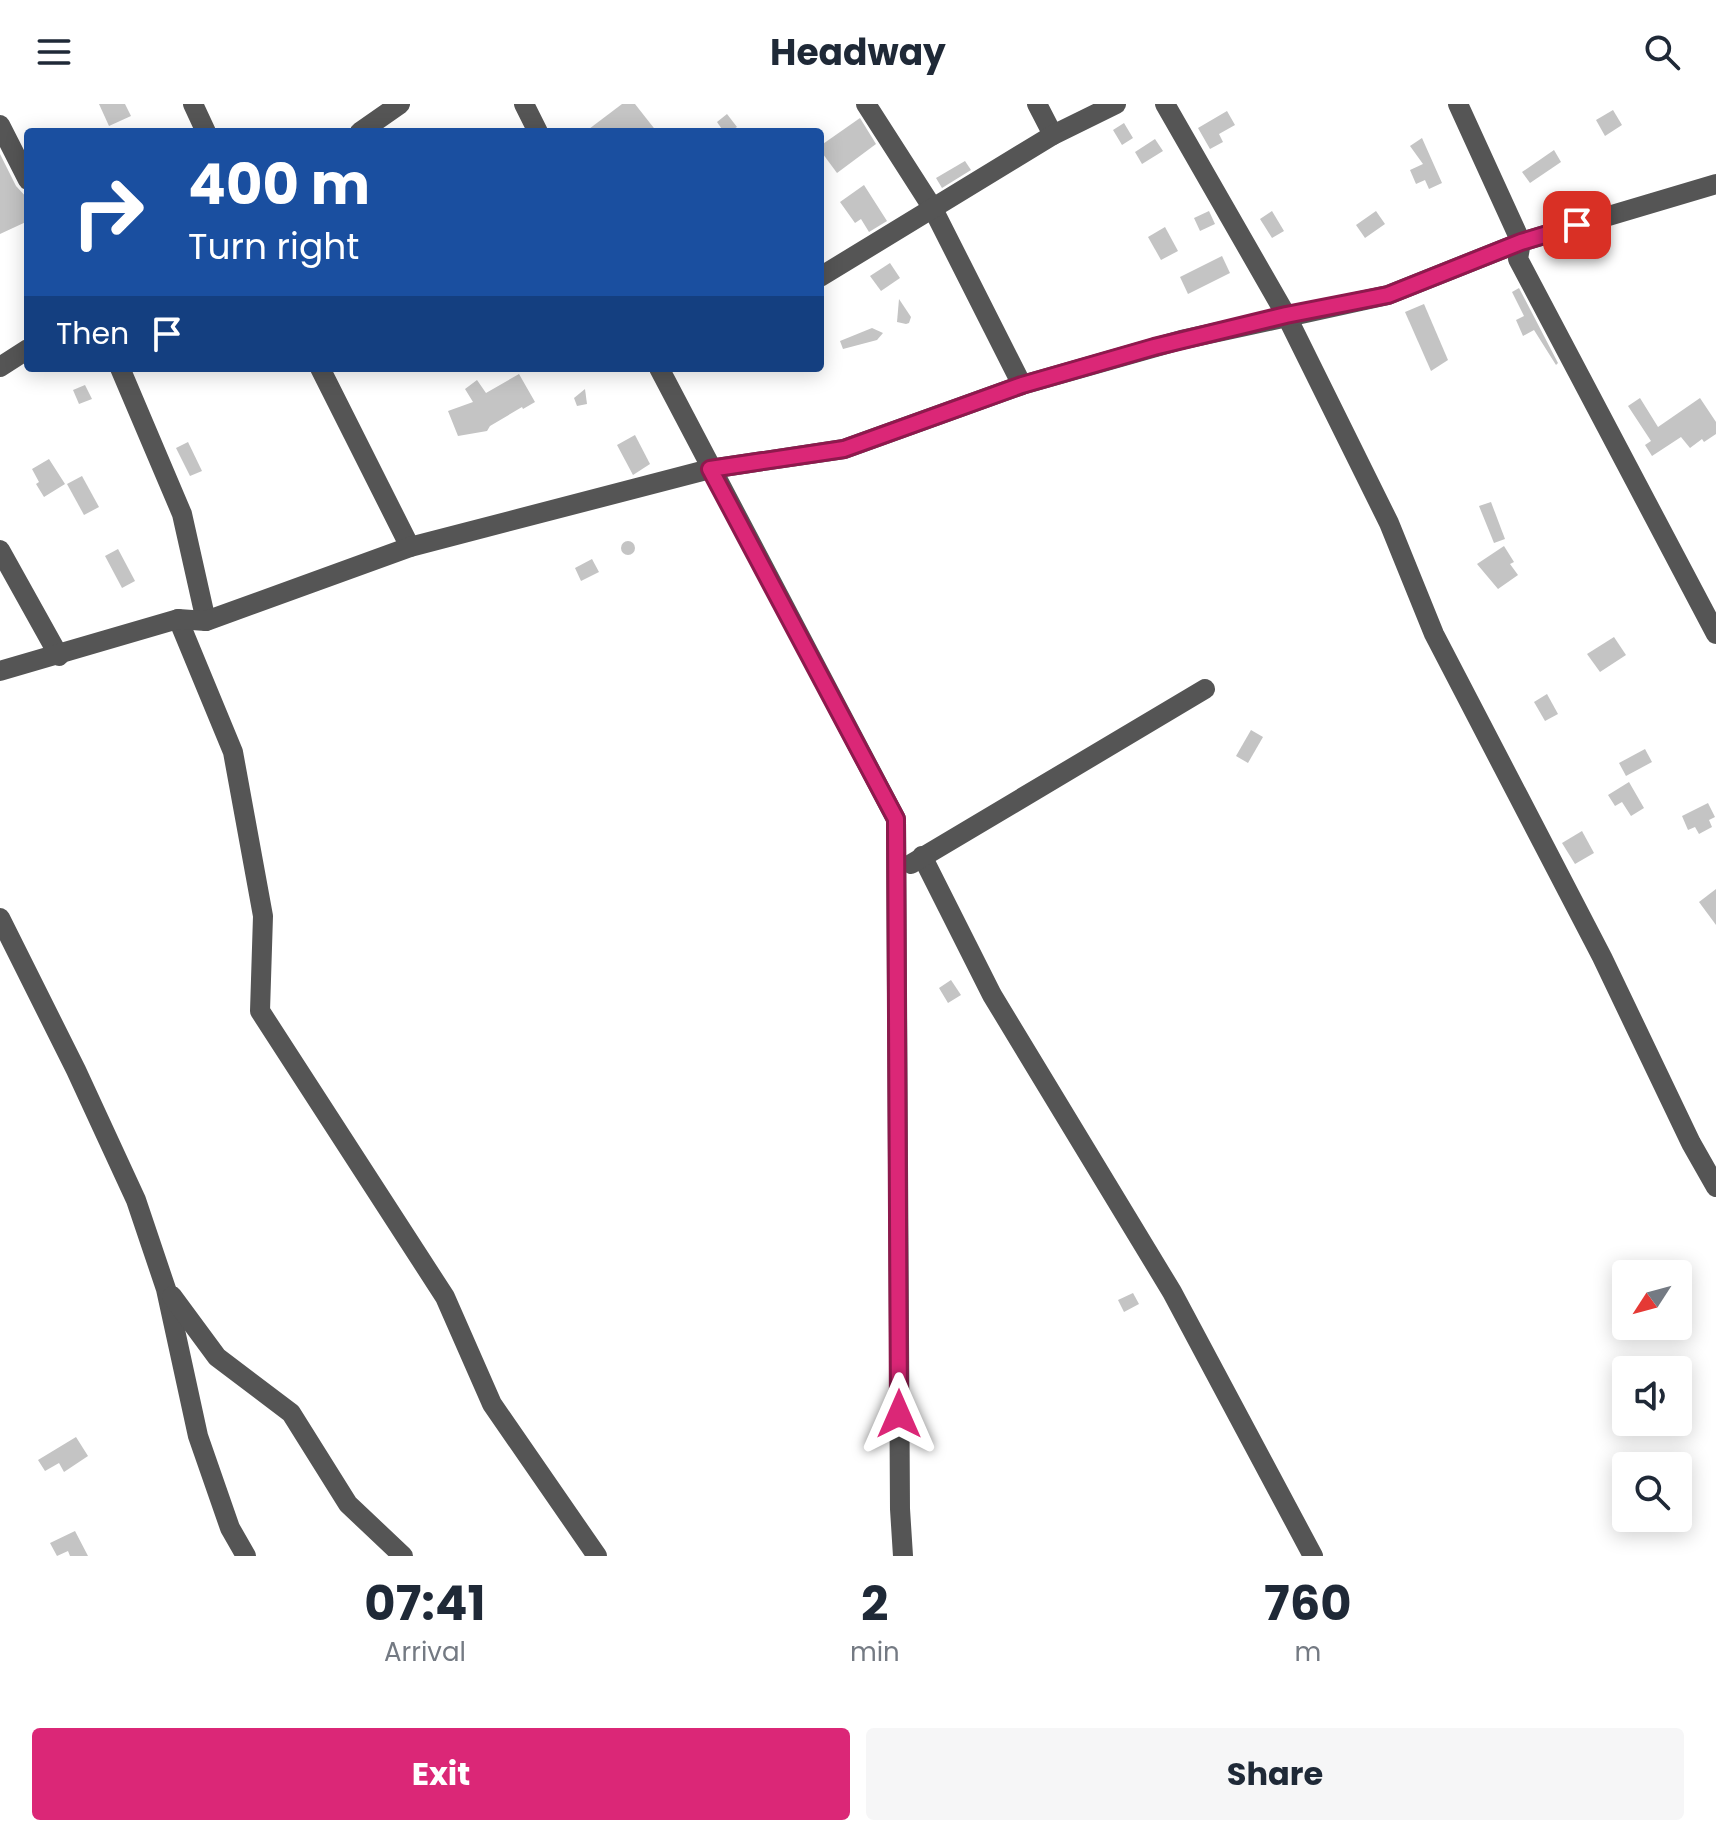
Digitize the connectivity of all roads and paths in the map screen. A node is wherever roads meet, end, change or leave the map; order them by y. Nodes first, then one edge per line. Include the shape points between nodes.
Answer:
1 (193, 104) edge
2 (400, 104) edge
3 (524, 104) edge
4 (866, 104) edge
5 (1037, 104) edge
6 (1116, 104) edge
7 (1165, 104) edge
8 (1458, 104) edge
9 (0, 125) edge
10 (204, 128) edge
11 (366, 128) edge
12 (536, 128) edge
13 (1053, 135) junction
14 (24, 172) edge
15 (1716, 184) edge
16 (932, 207) junction
17 (1521, 242) junction
18 (824, 275) edge
19 (1286, 315) junction
20 (24, 352) edge
21 (0, 367) edge
22 (122, 372) edge
23 (322, 372) edge
24 (661, 372) edge
25 (1022, 385) junction
26 (710, 469) junction
27 (410, 547) junction
28 (0, 550) edge
29 (178, 619) junction
30 (206, 621) junction
31 (1716, 634) edge
32 (59, 656) junction
33 (0, 671) edge
34 (1205, 689) dead end
35 (922, 856) junction
36 (898, 873) junction
37 (0, 918) edge
38 (1716, 1187) edge
39 (166, 1289) junction
40 (246, 1556) edge
41 (403, 1556) edge
42 (597, 1556) edge
43 (903, 1556) edge
44 (1313, 1556) edge

1 - 10 street
2 - 11 street
3 - 12 street
4 - 16 street
5 - 13 street
6 - 13 street
7 - 19 street
8 - 17 street
9 - 14 street
13 - 16 street
15 - 17 street
16 - 18 street
16 - 25 street
17 - 19 street via 1388,295
17 - 31 street via 1518,259
19 - 25 street
19 - 38 street via 1389,523 1434,634
20 - 21 street
22 - 30 street via 182,514
23 - 27 street
24 - 26 street
25 - 26 street via 844,449
26 - 27 street
26 - 36 street via 896,819
27 - 30 street
28 - 32 street
29 - 30 street
29 - 32 street
29 - 42 street via 233,752 263,916 260,1011 445,1297 492,1404
32 - 33 street
34 - 35 street
35 - 36 street
35 - 44 street via 992,995 1172,1292
36 - 43 street
37 - 39 street via 136,1200
39 - 40 street via 198,1436 230,1528
39 - 41 street via 217,1357 291,1413 348,1504

